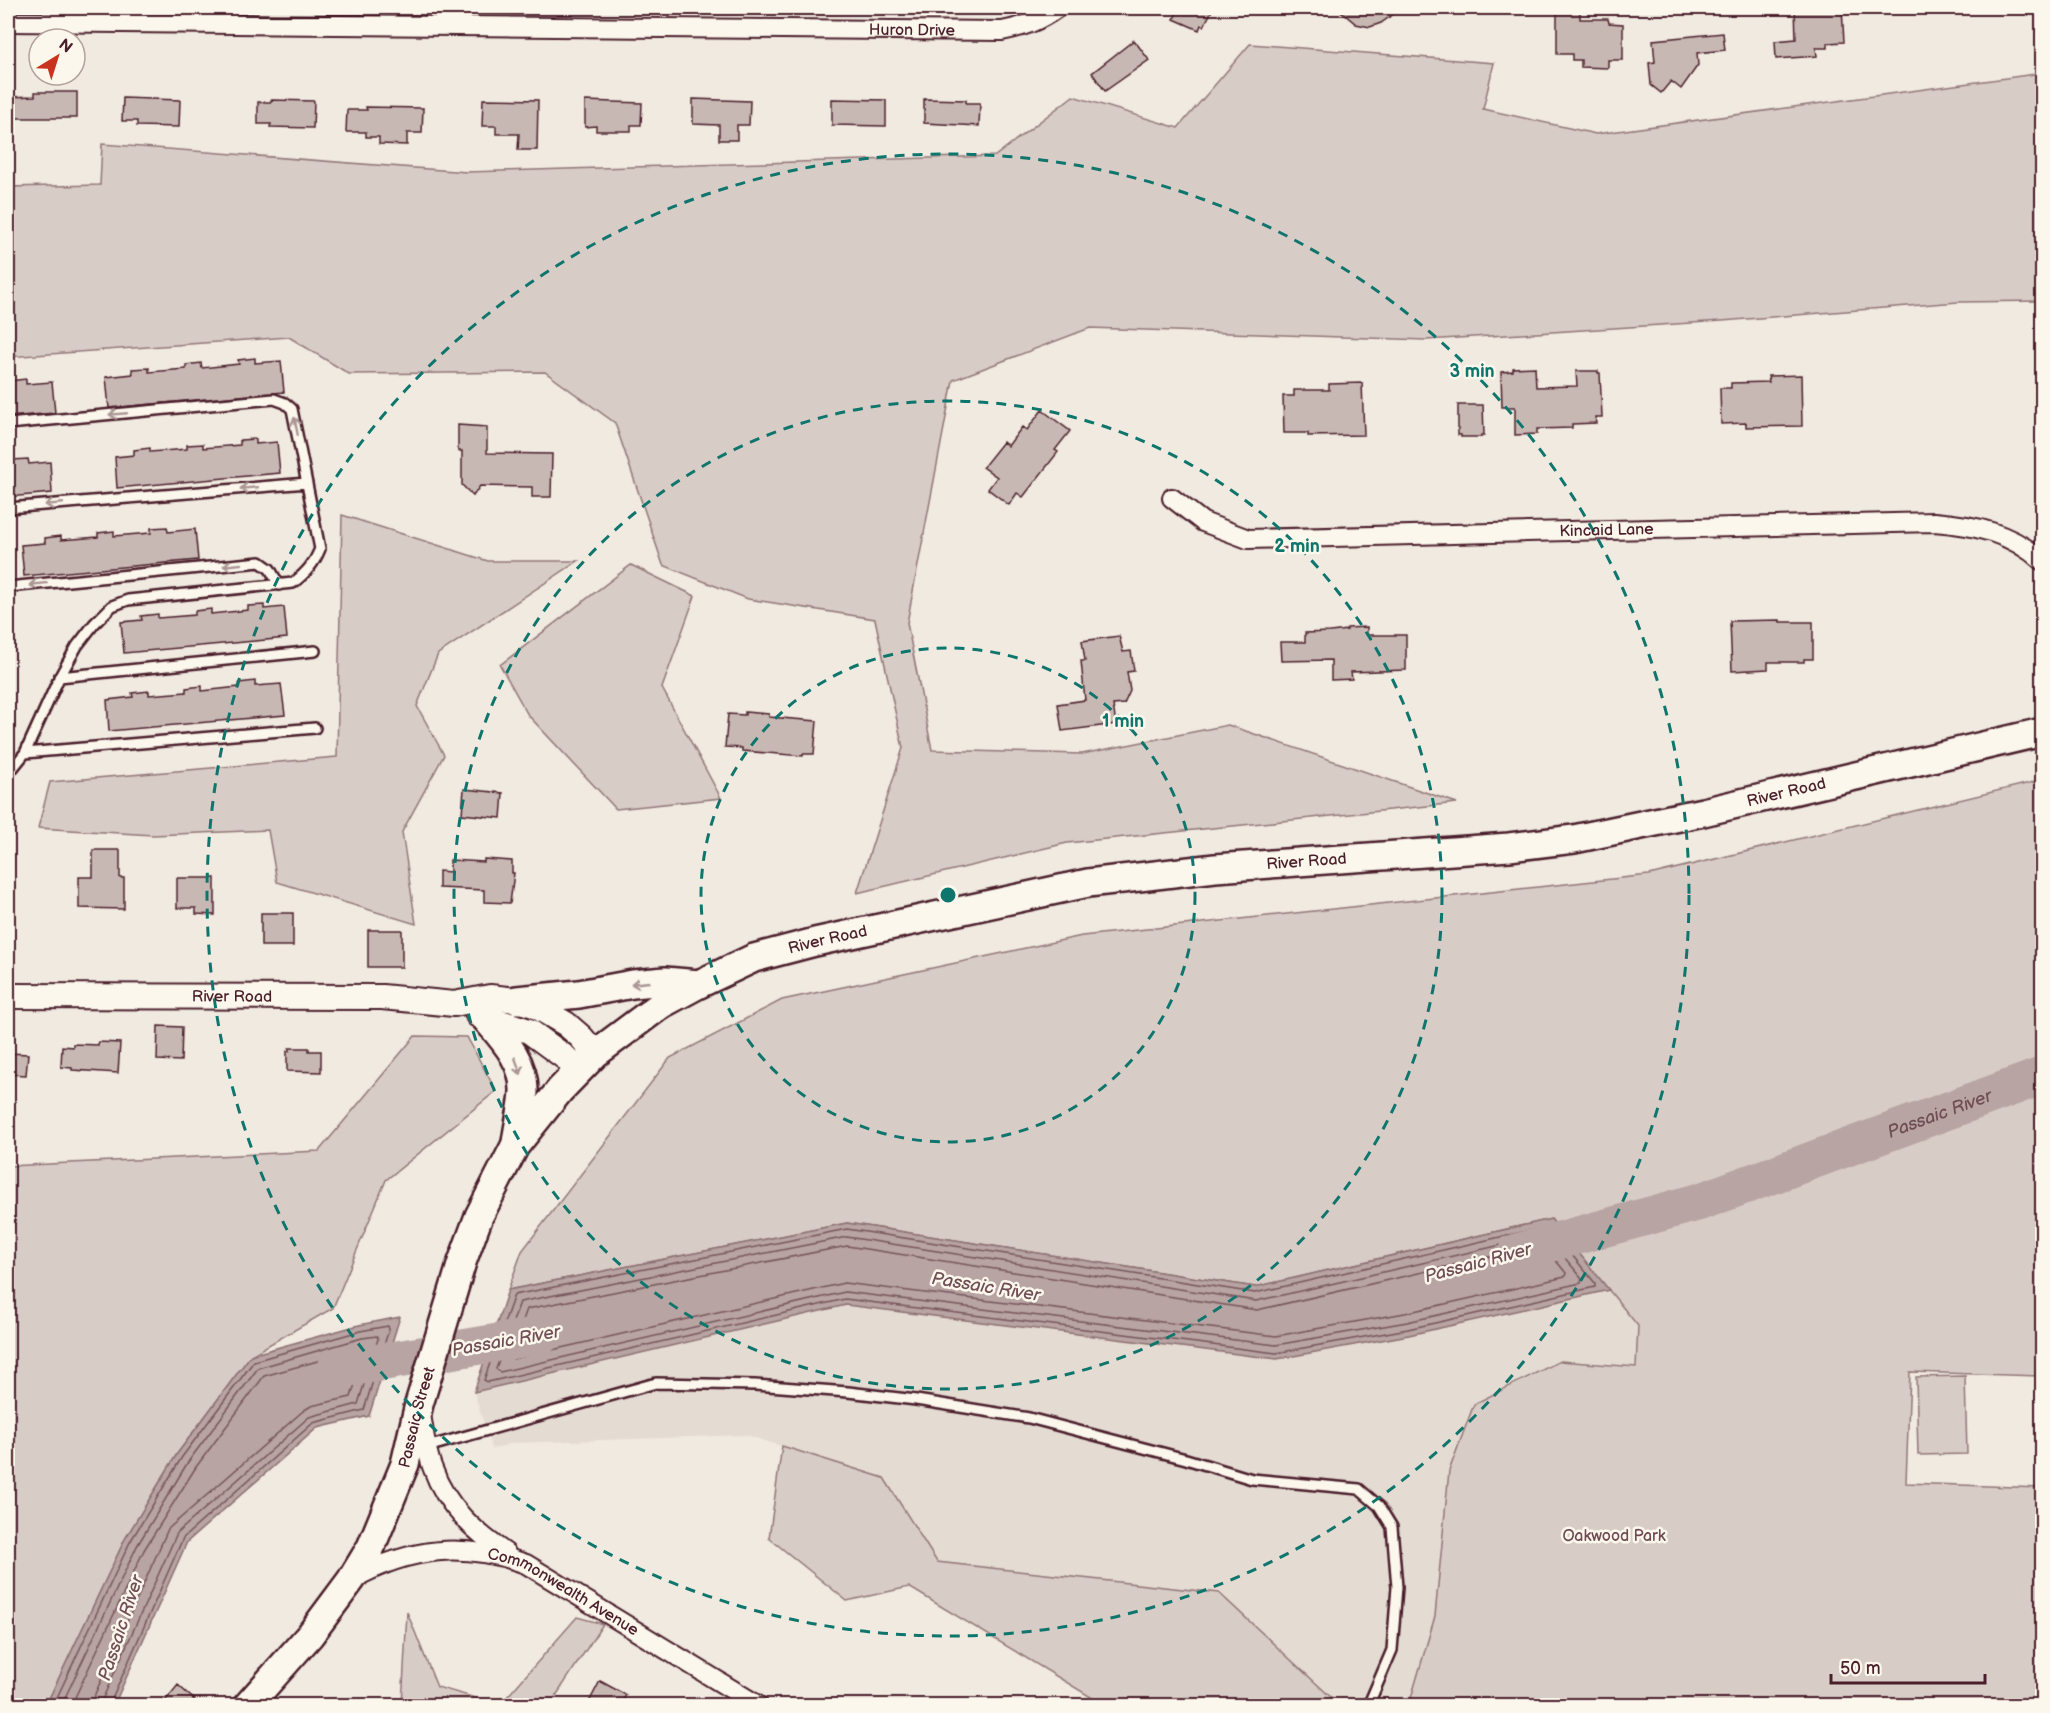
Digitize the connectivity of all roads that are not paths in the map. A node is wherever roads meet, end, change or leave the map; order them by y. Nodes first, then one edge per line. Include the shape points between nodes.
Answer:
1 (1057, 8) edge
2 (8, 22) edge
3 (8, 424) edge
4 (307, 483) junction
5 (1172, 498) dead end
6 (8, 508) edge
7 (2043, 561) edge
8 (279, 585) junction
9 (8, 587) edge
10 (315, 651) dead end
11 (59, 677) junction
12 (315, 728) dead end
13 (2043, 732) edge
14 (25, 753) junction
15 (8, 774) edge
16 (699, 984) junction
17 (8, 996) edge
18 (517, 1000) junction
19 (454, 1004) junction
20 (486, 1018) junction
21 (586, 1063) junction
22 (515, 1146) junction
23 (419, 1404) junction
24 (427, 1447) junction
25 (526, 1564) junction
26 (351, 1580) junction
27 (247, 1706) edge
28 (759, 1706) edge
29 (1368, 1706) edge

1 - 2 street, Huron Drive via 1023,27 1002,31
4 -> 3 lane via 292,409 274,399
4 -> 6 lane
4 - 8 lane via 320,549 305,574 293,583
5 - 7 street, Kincaid Lane via 1203,522 1248,539 1934,522 1990,530
8 -> 9 lane via 270,569 260,562
8 - 11 lane via 128,600 112,606 77,646
10 - 11 lane
11 - 14 lane
12 - 14 lane
13 - 16 main road, River Road via 1574,839 1215,868 1088,883 815,942 754,958
14 - 15 lane
16 -> 18 main road via 664,981
16 - 21 main road, River Road via 662,1004
17 - 19 street, River Road via 382,997
18 - 19 street via 490,997
18 - 21 street via 566,1024
19 - 20 street
20 - 21 street via 529,1030 558,1051
20 -> 22 main road via 520,1067 524,1091
21 - 22 main road, Passaic Street
22 - 23 main road, Passaic Street via 479,1216
23 - 24 street
23 - 26 main road, Passaic Street via 405,1464 390,1504
24 - 25 street via 433,1470 459,1514 490,1542
24 - 29 lane via 656,1383 755,1385 916,1400 1029,1418 1252,1479 1359,1489 1379,1506 1392,1527 1397,1587 1392,1650
25 - 26 street, Commonwealth Avenue via 469,1550 430,1551 392,1560
25 - 28 street, Commonwealth Avenue
26 - 27 main road, Passaic Street via 310,1635

